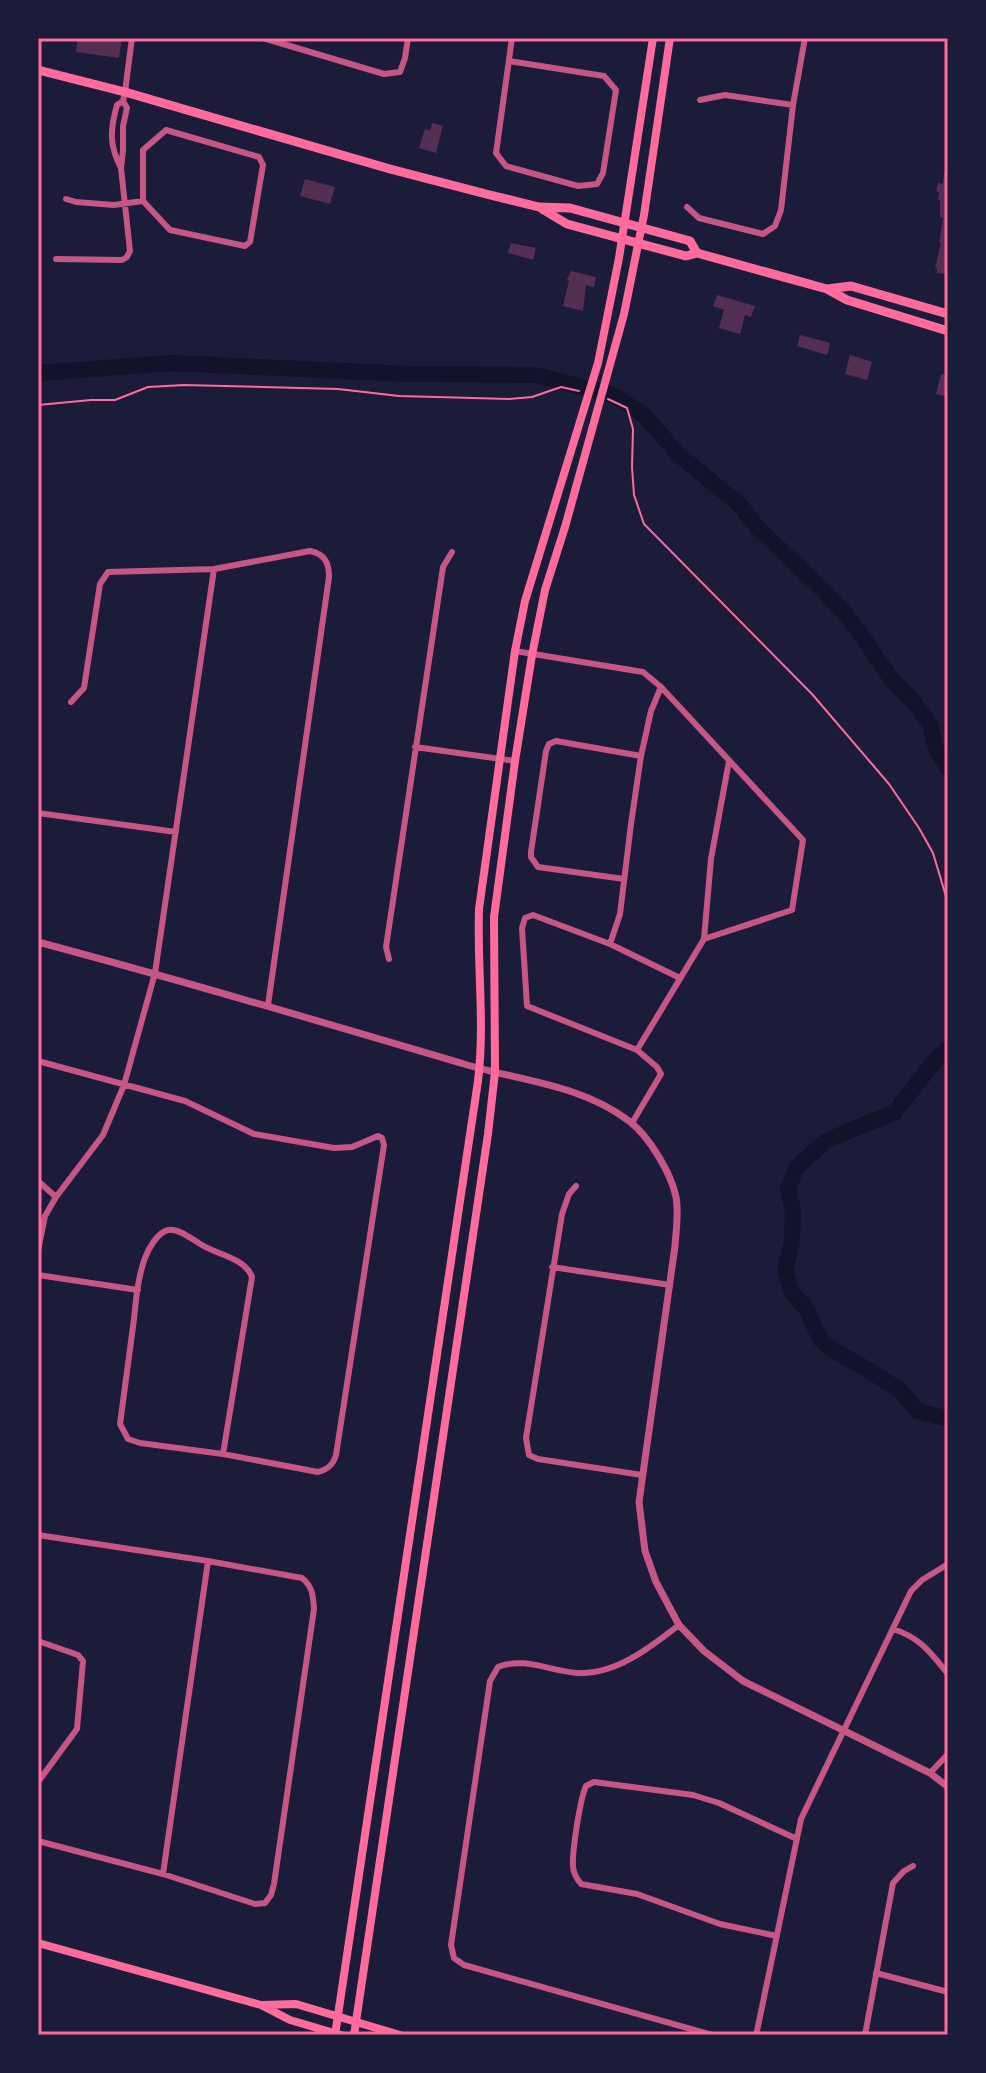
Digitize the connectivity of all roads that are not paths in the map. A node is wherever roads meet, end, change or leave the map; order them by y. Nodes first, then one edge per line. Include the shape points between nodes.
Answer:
1 (132, 38) edge
2 (263, 38) edge
3 (408, 38) edge
4 (512, 38) edge
5 (653, 38) edge
6 (670, 38) edge
7 (805, 38) edge
8 (509, 61) junction
9 (38, 70) edge
10 (124, 97) junction
11 (700, 100) dead end
12 (793, 105) junction
13 (66, 199) dead end
14 (143, 201) junction
15 (125, 203) junction
16 (539, 207) junction
17 (687, 207) dead end
18 (625, 223) junction
19 (641, 228) junction
20 (622, 239) junction
21 (639, 244) junction
22 (697, 253) junction
23 (56, 259) dead end
24 (827, 289) junction
25 (948, 314) edge
26 (948, 331) edge
27 (452, 552) dead end
28 (214, 569) junction
29 (515, 651) junction
30 (532, 655) junction
31 (661, 687) junction
32 (71, 702) dead end
33 (415, 747) junction
34 (641, 756) junction
35 (500, 759) junction
36 (515, 761) junction
37 (729, 761) junction
38 (38, 813) edge
39 (176, 832) junction
40 (624, 879) junction
41 (704, 939) junction
42 (38, 942) edge
43 (610, 944) junction
44 (389, 959) dead end
45 (155, 973) junction
46 (680, 978) junction
47 (268, 1005) junction
48 (637, 1050) junction
49 (38, 1061) edge
50 (479, 1069) junction
51 (495, 1072) junction
52 (124, 1085) junction
53 (632, 1123) junction
54 (38, 1181) edge
55 (576, 1186) dead end
56 (56, 1197) junction
57 (38, 1251) edge
58 (552, 1267) junction
59 (38, 1275) edge
60 (670, 1285) junction
61 (138, 1290) junction
62 (223, 1454) junction
63 (642, 1475) junction
64 (38, 1535) edge
65 (208, 1561) junction
66 (948, 1564) edge
67 (679, 1625) junction
68 (893, 1629) junction
69 (38, 1641) edge
70 (948, 1674) edge
71 (844, 1731) junction
72 (948, 1754) edge
73 (930, 1773) junction
74 (38, 1782) edge
75 (948, 1787) edge
76 (797, 1839) junction
77 (38, 1841) edge
78 (913, 1866) dead end
79 (163, 1874) junction
80 (777, 1936) junction
81 (38, 1943) edge
82 (876, 1973) junction
83 (948, 1992) edge
84 (261, 2005) junction
85 (338, 2017) junction
86 (356, 2022) junction
87 (337, 2034) edge
88 (354, 2035) edge
89 (400, 2035) edge
90 (712, 2035) edge
91 (755, 2035) edge
92 (865, 2035) edge

1 - 10 street
2 - 3 street via 384,74 400,72
4 - 8 street
5 - 18 main road
6 - 19 main road
7 - 12 street
8 - 8 street via 496,153 506,166 578,186 597,184 616,90 604,76
9 - 10 main road
10 - 15 street via 117,105 112,132
10 - 16 main road
11 - 12 street via 725,95
12 - 17 street via 775,226 763,234 699,218
13 - 15 street
14 - 14 street via 170,230 245,246 250,242 263,165 256,155 166,130 143,150
14 - 15 street
15 - 23 street via 127,257
16 - 18 main road via 570,208
16 - 20 main road via 567,224
18 - 19 main road
18 - 20 main road
19 - 21 main road
19 - 22 main road via 690,241
20 - 21 main road
20 - 29 main road via 598,363 525,601
21 - 22 main road via 686,256
21 - 30 main road
22 - 24 main road
24 - 25 main road via 851,286
24 - 26 main road
27 - 33 street via 443,567
28 - 32 street via 108,572 100,584 84,688
28 - 39 street
28 - 47 street via 310,551 325,558 329,568
29 - 30 street
29 - 35 main road
30 - 31 street via 643,672
30 - 36 main road
31 - 34 street
31 - 37 street
33 - 35 street
33 - 44 street via 386,947
34 - 40 street
34 - 40 street via 549,744 531,852 538,867
35 - 36 street
35 - 50 main road via 479,909
36 - 51 main road via 494,917
37 - 41 street via 711,859
37 - 41 street via 803,840 792,910
38 - 39 street
39 - 45 street
40 - 43 street
41 - 46 street
42 - 45 street
43 - 46 street
43 - 48 street via 533,915 525,918 527,1006
45 - 47 street
45 - 52 street
46 - 48 street
47 - 50 street
48 - 53 street via 661,1074
49 - 52 street
50 - 51 street
50 - 85 main road
51 - 53 street via 561,1087 607,1105
51 - 86 main road
52 - 56 street via 103,1135
52 - 62 street via 185,1101 254,1134 334,1148 378,1136 384,1145 334,1462 318,1472
53 - 60 street via 664,1166 675,1194
54 - 56 street
55 - 58 street via 562,1214
56 - 57 street via 45,1216
58 - 60 street
58 - 63 street via 526,1438 529,1455
59 - 61 street
60 - 63 street
61 - 62 street via 123,1432 140,1443
61 - 62 street via 145,1257 168,1230 249,1270
63 - 67 street via 639,1502 645,1551
64 - 65 street
65 - 79 street
65 - 79 street via 302,1578 313,1593 314,1609 271,1895 265,1903 255,1904
66 - 68 street via 911,1591
67 - 71 street via 743,1681
67 - 90 street via 628,1661 593,1672 512,1662 498,1667 490,1681 451,1945 454,1958 464,1965
68 - 70 street via 921,1643
68 - 71 street
69 - 74 street via 83,1661 77,1729
71 - 73 street
71 - 76 street via 801,1819
72 - 73 street
73 - 75 street
76 - 80 street
76 - 80 street via 693,1795 594,1782 586,1786 581,1802 573,1866 581,1884 637,1894 720,1924
77 - 79 street
78 - 82 street via 893,1883
80 - 91 street
81 - 84 main road
82 - 83 street
82 - 92 street
84 - 85 main road via 296,2004
84 - 87 main road
85 - 86 main road
85 - 87 main road
86 - 88 main road
86 - 89 main road

